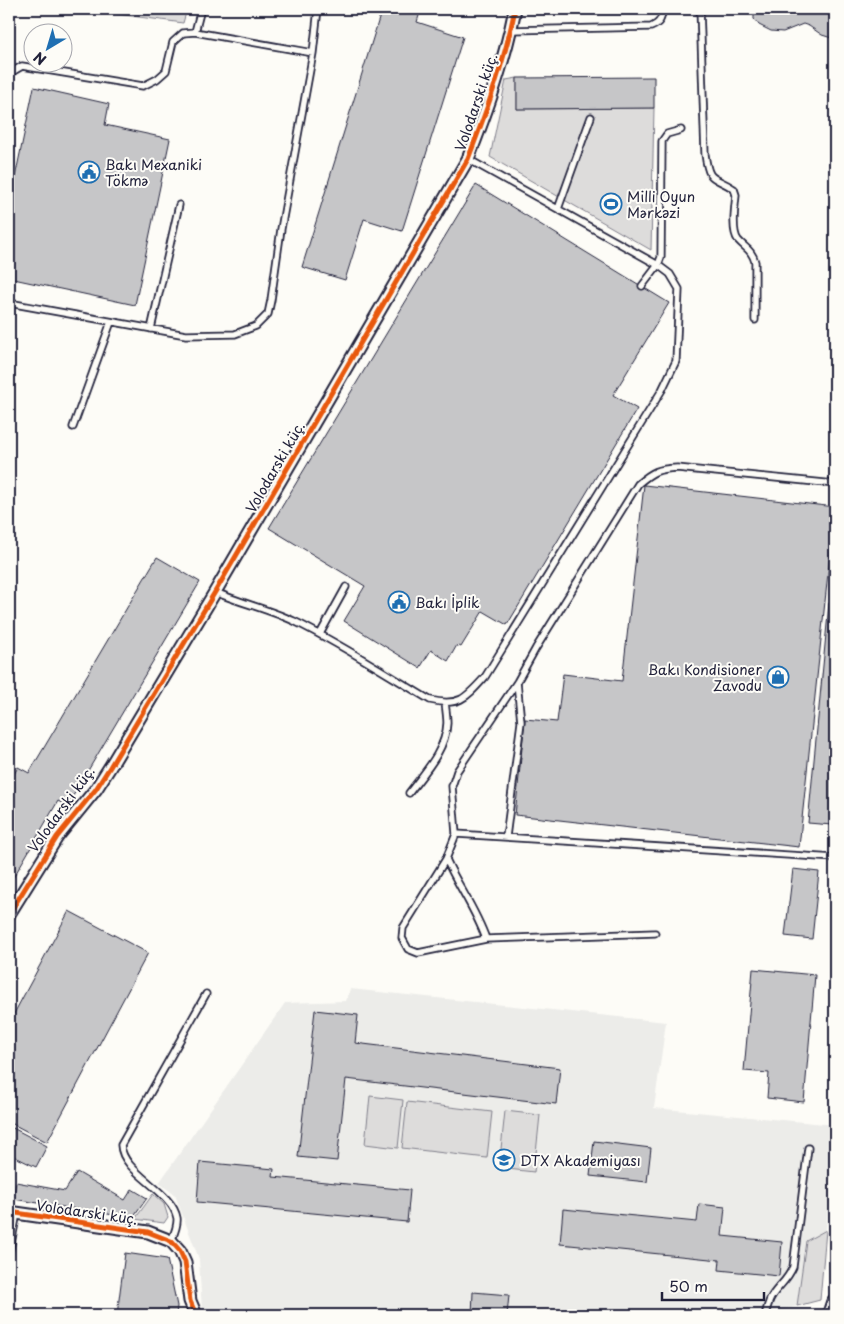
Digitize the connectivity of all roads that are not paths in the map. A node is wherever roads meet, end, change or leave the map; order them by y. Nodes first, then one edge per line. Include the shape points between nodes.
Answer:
1 (201, 9) edge
2 (318, 9) edge
3 (515, 9) edge
4 (662, 9) edge
5 (700, 9) edge
6 (511, 30) junction
7 (195, 32) junction
8 (313, 54) junction
9 (9, 75) edge
10 (591, 117) dead end
11 (681, 130) dead end
12 (468, 159) junction
13 (179, 205) dead end
14 (558, 209) junction
15 (658, 265) junction
16 (642, 286) dead end
17 (9, 303) edge
18 (755, 320) dead end
19 (111, 322) junction
20 (151, 329) junction
21 (73, 427) dead end
22 (835, 484) edge
23 (346, 587) dead end
24 (215, 592) junction
25 (320, 634) junction
26 (517, 682) junction
27 (445, 703) junction
28 (409, 793) dead end
29 (456, 834) junction
30 (506, 837) junction
31 (835, 858) edge
32 (446, 859) junction
33 (9, 914) edge
34 (655, 933) dead end
35 (486, 939) junction
36 (206, 994) dead end
37 (808, 1148) dead end
38 (13, 1213) edge
39 (171, 1241) junction
40 (9, 1254) edge
41 (835, 1303) edge
42 (196, 1315) edge
43 (765, 1315) edge
44 (831, 1315) edge

1 - 7 lane
2 - 8 lane
3 - 6 street, Volodarski küç.
4 - 6 lane via 662,17 650,27
5 - 18 lane via 707,172 734,189 736,195 734,233 755,262
6 - 12 street, Volodarski küç.
7 - 8 lane
7 - 9 lane via 182,33 173,42 166,72 143,86 22,66
8 - 20 lane via 268,314 256,326 235,334 186,335
10 - 14 lane
11 - 15 lane via 667,134 662,141 662,251
12 - 14 lane
12 - 24 street, Volodarski küç.
13 - 20 lane
14 - 15 lane
15 - 16 lane
15 - 27 lane via 670,274 679,289 676,361 670,375 485,677 460,700
17 - 19 lane
19 - 20 lane
19 - 21 lane
22 - 26 lane via 677,468 658,469 649,474 638,484
23 - 25 lane
24 - 25 lane via 259,606
24 - 33 street, Volodarski küç. via 100,782 57,837
25 - 27 lane via 430,700
26 - 29 lane via 457,771 452,786
26 - 30 lane via 521,722
27 - 28 lane via 447,724 444,738 436,757
29 - 30 lane
29 - 32 lane
30 - 31 lane
32 - 35 lane
32 - 35 lane via 403,928 402,938 408,949 418,953
34 - 35 lane
36 - 39 lane via 121,1145 126,1161 174,1208 177,1219
37 - 43 lane via 793,1267 789,1277 772,1295
38 - 39 street, Volodarski küç. via 148,1232
38 - 40 lane
39 - 42 street via 185,1262 190,1301
41 - 44 main road

